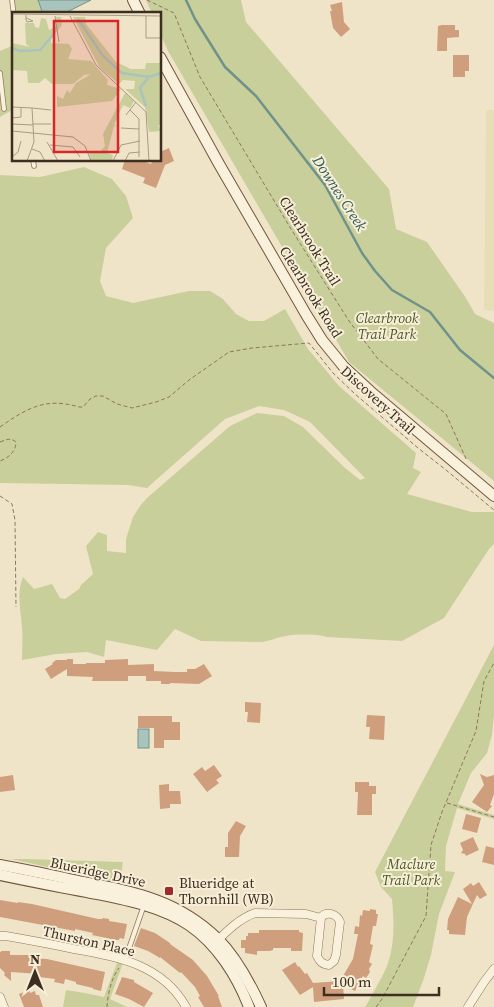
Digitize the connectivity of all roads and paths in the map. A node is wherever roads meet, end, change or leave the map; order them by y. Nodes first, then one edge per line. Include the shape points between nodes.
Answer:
1 (133, 0) edge
2 (147, 0) edge
3 (139, 12) edge
4 (161, 59) edge
5 (0, 73) edge
6 (4, 109) dead end
7 (33, 161) edge
8 (34, 166) dead end
9 (0, 427) edge
10 (0, 442) edge
11 (0, 461) edge
12 (468, 464) dead end
13 (0, 496) edge
14 (494, 496) edge
15 (494, 510) edge
16 (16, 607) dead end
17 (494, 663) edge
18 (447, 803) junction
19 (494, 817) edge
20 (0, 865) edge
21 (0, 875) edge
22 (144, 906) junction
23 (321, 918) junction
24 (0, 936) edge
25 (216, 943) junction
26 (124, 959) junction
27 (494, 969) edge
28 (0, 998) edge
29 (4, 1007) edge
30 (107, 1007) edge
31 (186, 1007) edge
32 (249, 1007) edge
33 (261, 1007) edge
34 (376, 1007) edge
35 (468, 1007) edge

1 - 3 street
2 - 12 path, Clearbrook Trail via 174,13 200,77 349,321 378,359 446,414
4 - 14 street, Clearbrook Road via 322,340 370,391
5 - 6 lane
7 - 8 lane
9 - 15 path, Discovery Trail via 20,413 47,403 83,407 96,396 132,408 156,402 169,398 188,380 229,352 309,343 355,394
10 - 11 path via 12,439 16,446
13 - 16 path via 12,504 15,520
17 - 18 path via 484,681 476,731
18 - 19 path
18 - 34 path via 431,845 426,916
20 - 25 street, Blueridge Drive via 148,896 177,908 202,925
21 - 22 street, Blueridge Drive
22 - 25 street, Blueridge Drive via 178,918
22 - 26 lane
23 - 23 street via 317,956 329,965 336,955 340,922 334,914 322,915
23 - 25 street via 306,914 255,913 248,915
24 - 26 street, Thurston Place
25 - 32 street, Blueridge Drive
25 - 33 street, Blueridge Drive via 238,964
26 - 30 path via 109,991
26 - 31 street, Thurston Place via 159,977
27 - 35 street
28 - 29 street

